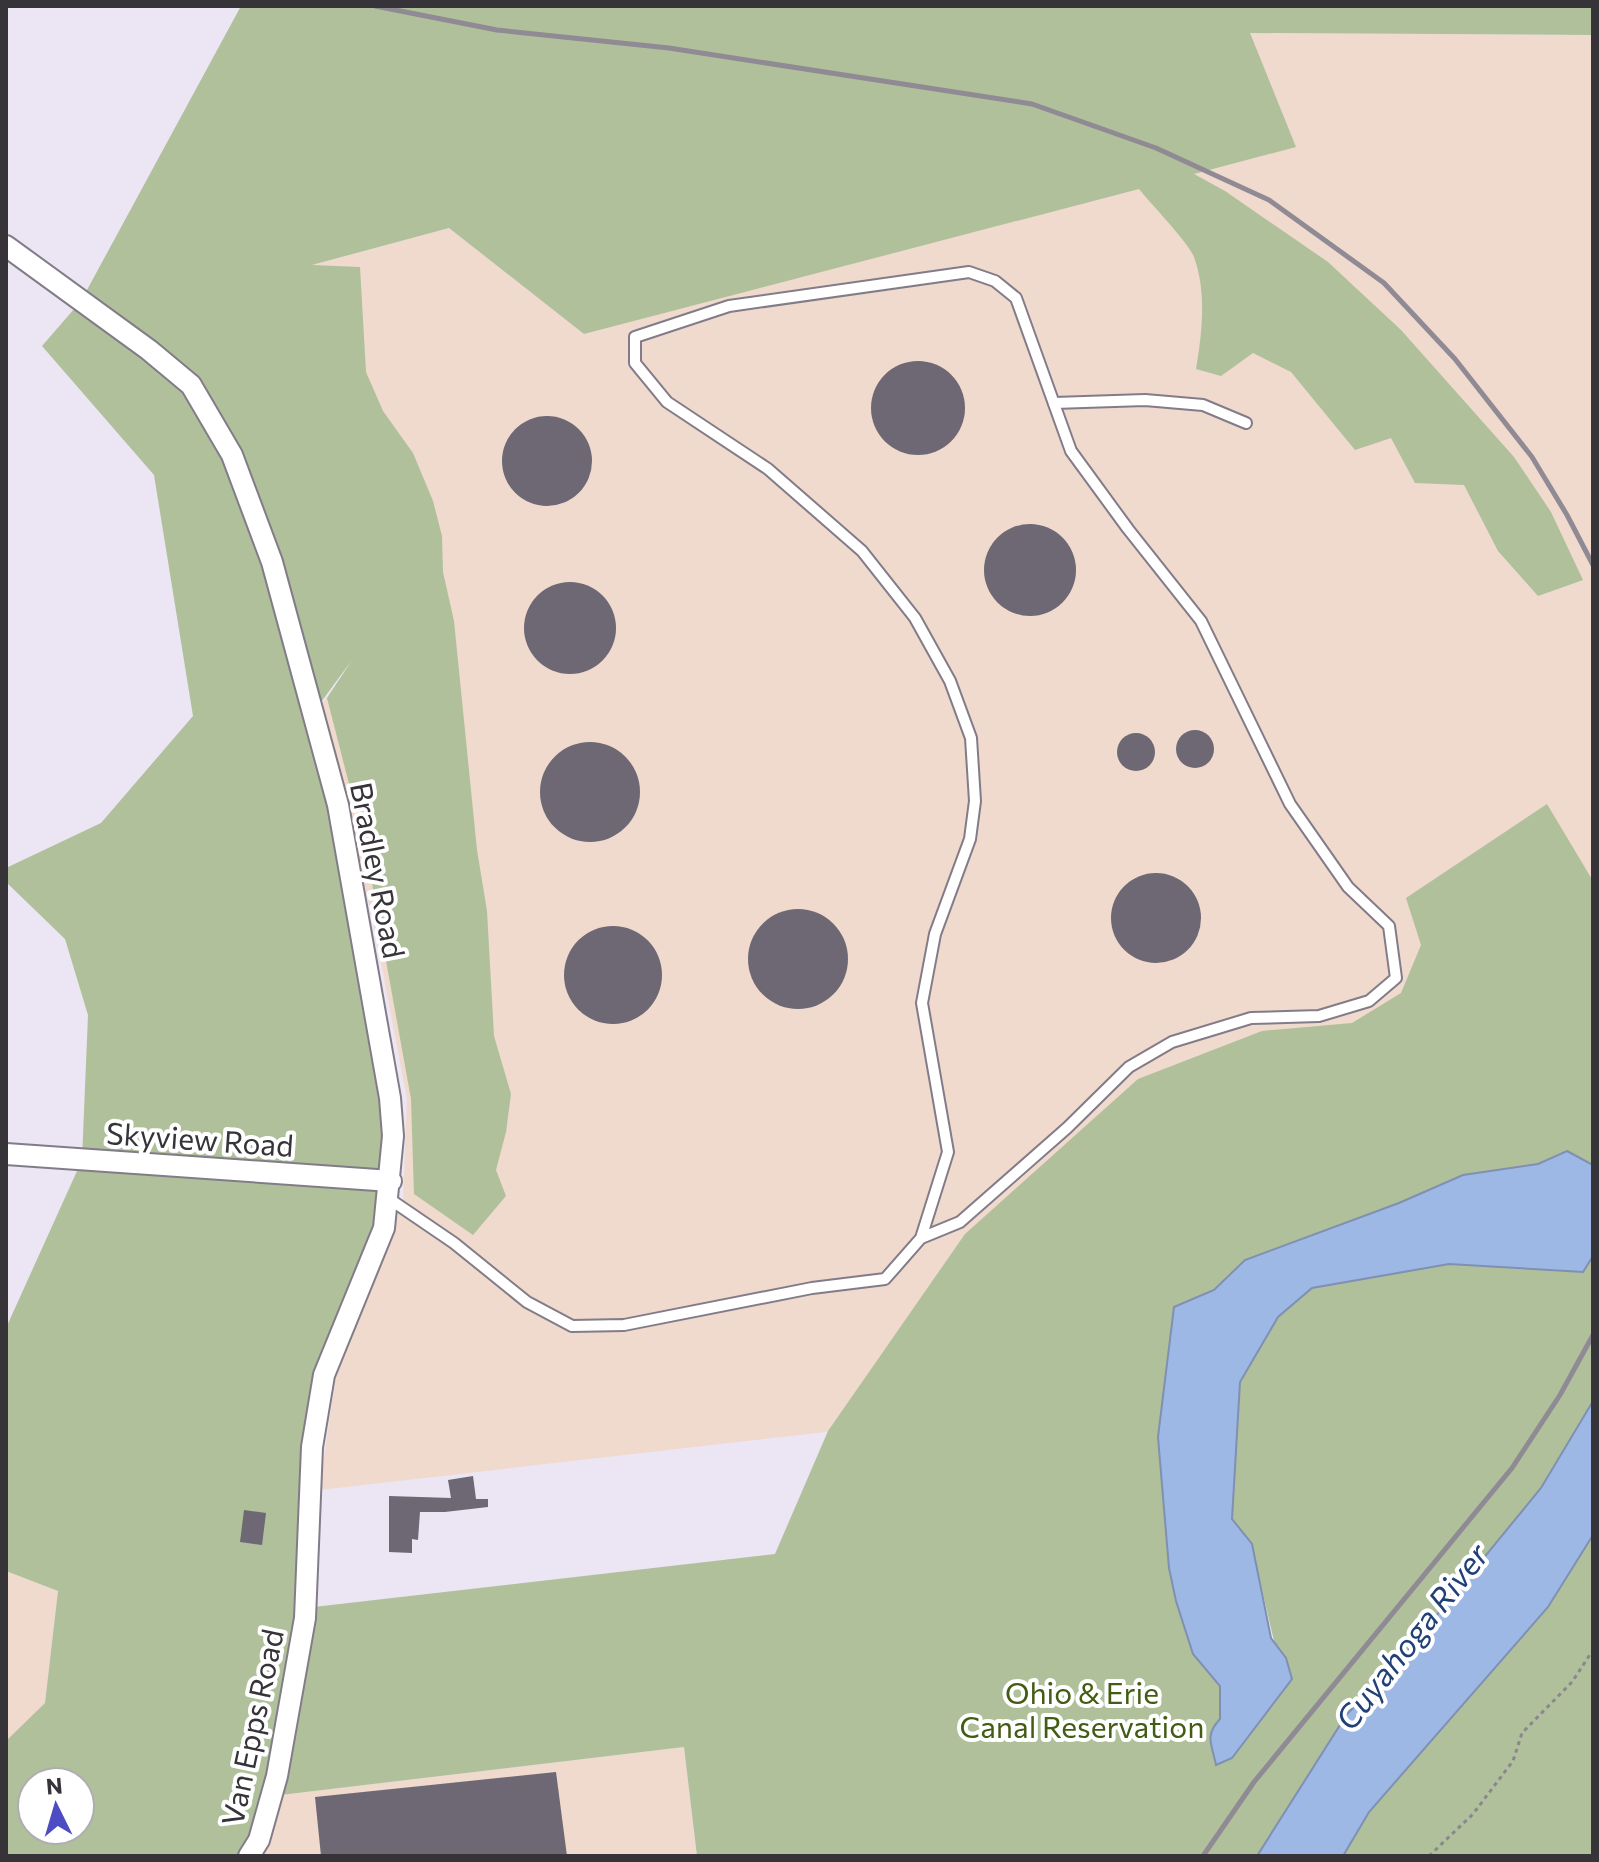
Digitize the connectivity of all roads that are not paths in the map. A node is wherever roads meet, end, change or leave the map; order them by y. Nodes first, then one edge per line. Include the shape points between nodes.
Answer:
1 (6, 246) edge
2 (1054, 403) junction
3 (1246, 423) dead end
4 (6, 1135) edge
5 (6, 1154) edge
6 (389, 1190) junction
7 (921, 1238) junction
8 (305, 1609) joint
9 (249, 1856) edge

1 - 6 street, Bradley Road via 191,385 232,455 272,562 338,805 390,1098
2 - 3 lane via 1145,400 1203,405
2 - 7 lane via 1071,451 1201,621 1290,804 1348,887 1389,926 1396,978 1369,1001 1319,1016 1251,1018 1172,1042 1129,1067 960,1222
2 - 7 lane via 1016,298 995,281 969,272 729,306 635,337 635,363 667,402 768,469 862,551 915,618 950,681 971,738 975,801 970,839 935,934 922,1003 948,1152
4 - 5 street
5 - 6 street, Skyview Road
6 - 7 lane via 527,1302 572,1326 624,1325 885,1279
6 - 8 street, Bradley Road via 384,1228 324,1375 312,1447
8 - 9 street, Van Epps Road via 277,1776 259,1840

